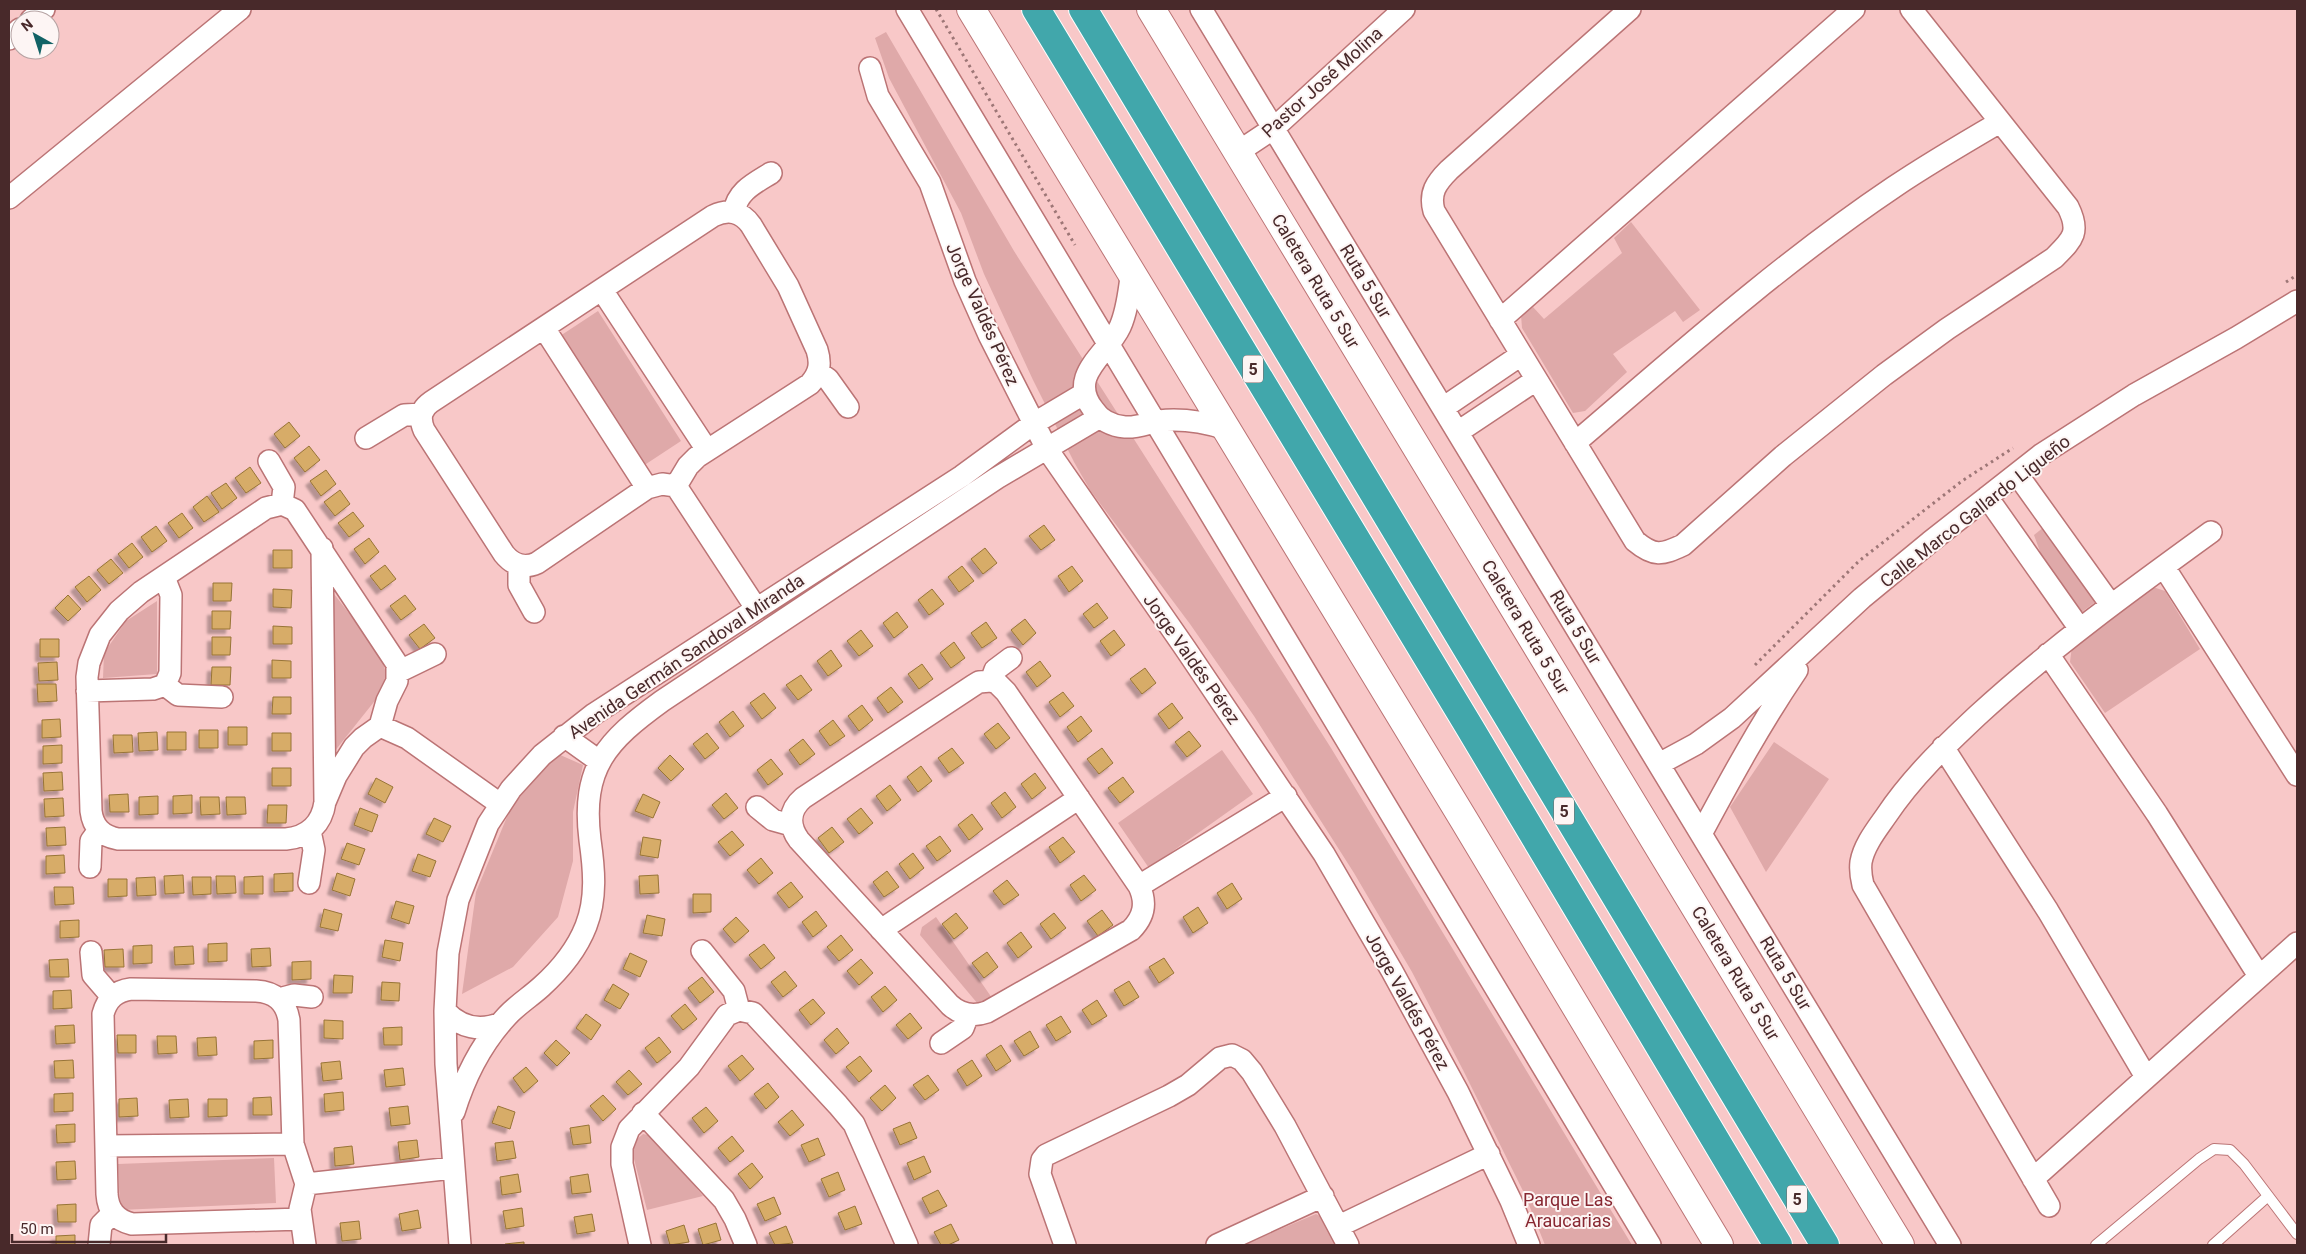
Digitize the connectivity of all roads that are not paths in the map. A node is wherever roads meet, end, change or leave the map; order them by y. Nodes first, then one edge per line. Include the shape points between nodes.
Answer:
1 (240, 9) edge
2 (906, 9) edge
3 (972, 9) edge
4 (1036, 9) edge
5 (1082, 9) edge
6 (1151, 9) edge
7 (1201, 9) edge
8 (1630, 9) edge
9 (1854, 9) edge
10 (1911, 9) edge
11 (1393, 13) edge
12 (870, 68) dead end
13 (2000, 122) junction
14 (1274, 128) junction
15 (1238, 152) junction
16 (771, 173) dead end
17 (9, 198) edge
18 (734, 212) junction
19 (1132, 271) junction
20 (602, 290) junction
21 (2297, 301) edge
22 (1500, 320) junction
23 (544, 328) junction
24 (1108, 346) junction
25 (1521, 355) junction
26 (818, 372) junction
27 (1536, 380) junction
28 (1085, 393) junction
29 (848, 407) dead end
30 (1443, 408) junction
31 (422, 414) junction
32 (1100, 417) junction
33 (1154, 422) junction
34 (1033, 424) junction
35 (1227, 429) junction
36 (1458, 432) junction
37 (366, 438) dead end
38 (1575, 443) junction
39 (1047, 449) junction
40 (707, 450) junction
41 (269, 461) dead end
42 (2017, 474) junction
43 (676, 486) junction
44 (647, 488) junction
45 (1987, 497) junction
46 (282, 504) junction
47 (2212, 532) dead end
48 (866, 537) junction
49 (322, 548) junction
50 (879, 557) junction
51 (519, 566) junction
52 (2164, 567) junction
53 (164, 577) junction
54 (349, 589) junction
55 (322, 593) junction
56 (2111, 605) junction
57 (756, 608) junction
58 (534, 612) dead end
59 (2080, 629) junction
60 (1817, 642) junction
61 (435, 654) dead end
62 (2048, 654) junction
63 (1011, 658) dead end
64 (398, 672) junction
65 (991, 681) junction
66 (165, 685) junction
67 (87, 691) junction
68 (222, 697) dead end
69 (380, 726) junction
70 (564, 736) junction
71 (1944, 747) junction
72 (324, 756) junction
73 (599, 761) junction
74 (344, 762) junction
75 (1659, 764) junction
76 (2297, 775) edge
77 (1286, 796) junction
78 (1079, 798) junction
79 (325, 802) junction
80 (500, 804) junction
81 (757, 807) dead end
82 (791, 826) junction
83 (99, 830) junction
84 (310, 831) junction
85 (1701, 834) junction
86 (90, 867) dead end
87 (308, 883) dead end
88 (1139, 886) junction
89 (881, 930) junction
90 (2297, 943) edge
91 (702, 951) dead end
92 (91, 952) dead end
93 (2259, 976) junction
94 (112, 997) junction
95 (312, 997) dead end
96 (279, 999) junction
97 (739, 1010) junction
98 (445, 1011) junction
99 (968, 1015) junction
100 (501, 1023) junction
101 (941, 1043) dead end
102 (2146, 1077) junction
103 (643, 1113) junction
104 (452, 1122) junction
105 (293, 1144) junction
106 (106, 1146) junction
107 (1769, 1153) junction
108 (1489, 1154) junction
109 (453, 1168) junction
110 (2033, 1179) junction
111 (306, 1184) junction
112 (1323, 1196) junction
113 (2268, 1196) junction
114 (2049, 1206) dead end
115 (113, 1213) junction
116 (300, 1219) junction
117 (1339, 1226) junction
118 (2297, 1234) edge
119 (2101, 1244) edge
120 (99, 1245) edge
121 (304, 1245) edge
122 (460, 1245) edge
123 (640, 1245) edge
124 (746, 1245) edge
125 (907, 1245) edge
126 (1065, 1245) edge
127 (1217, 1245) edge
128 (1348, 1245) edge
129 (1529, 1245) edge
130 (1650, 1245) edge
131 (1719, 1245) edge
132 (1778, 1245) edge
133 (1825, 1245) edge
134 (1836, 1245) edge
135 (1900, 1245) edge
136 (1950, 1245) edge
137 (2213, 1245) edge

1 - 17 street
2 - 24 street
3 - 19 main road
4 - 132 highway, 5
5 - 107 highway, 5
6 - 15 main road, Caletera Ruta 5 Sur
7 - 14 street, Ruta 5 Sur
8 - 22 street via 1448,170 1434,189 1431,200 1434,211
9 - 22 street
10 - 13 street
11 - 14 street, Pastor José Molina
12 - 34 street, Jorge Valdés Pérez via 878,96 930,183 977,308
13 - 38 street via 1893,187 1815,244
13 - 38 street via 2068,207 2075,231 2068,244 2054,258 1947,329 1821,424 1683,544 1668,552 1656,553 1647,551 1635,541
14 - 15 street, Pastor José Molina
14 - 30 street, Ruta 5 Sur
15 - 135 main road, Caletera Ruta 5 Sur
16 - 18 street via 744,190 736,201
18 - 20 street via 713,216
18 - 26 street via 746,219 788,286 817,350
19 - 24 street via 1126,311
19 - 35 main road
20 - 23 street
20 - 40 street
21 - 42 street, Calle Marco Gallardo Ligueño via 2134,395 2042,454
22 - 25 street
23 - 31 street via 431,402
23 - 44 street
24 - 28 street via 1090,367 1084,384
24 - 33 street
25 - 27 street
25 - 30 street
26 - 29 street via 828,379
26 - 40 street via 810,384
27 - 36 street
27 - 38 street
28 - 32 street via 1090,406
28 - 34 street, Avenida Germán Sandoval Miranda
30 - 36 street, Ruta 5 Sur
31 - 37 street via 404,415
31 - 51 street via 422,425 504,554
32 - 33 street via 1127,427
32 - 39 street, Avenida Germán Sandoval Miranda
33 - 35 street via 1186,420
33 - 130 street
34 - 39 street, Jorge Valdés Pérez
34 - 48 street, Avenida Germán Sandoval Miranda via 962,476
35 - 131 main road
36 - 75 street, Ruta 5 Sur
39 - 50 street, Avenida Germán Sandoval Miranda via 997,478
39 - 77 street, Jorge Valdés Pérez
40 - 43 street via 688,466
41 - 46 street via 284,488
42 - 45 street, Calle Marco Gallardo Ligueño
42 - 56 street
43 - 44 street via 662,484
43 - 57 street
44 - 51 street via 537,564
45 - 59 street
45 - 60 street, Calle Marco Gallardo Ligueño via 1862,598
46 - 49 street via 295,510
46 - 53 street via 266,508
47 - 52 street
48 - 50 street
48 - 57 street, Avenida Germán Sandoval Miranda
49 - 54 street
49 - 55 street
50 - 73 street, Avenida Germán Sandoval Miranda via 642,716 614,740
51 - 58 street via 519,585
52 - 56 street
52 - 76 street
53 - 66 street via 171,595 170,673
53 - 67 street via 128,602 108,622 89,663
54 - 55 street via 335,586
54 - 64 street via 393,656
55 - 72 street
56 - 59 street
57 - 70 street, Avenida Germán Sandoval Miranda
59 - 62 street
60 - 75 street, Calle Marco Gallardo Ligueño via 1732,718 1696,744
60 - 85 street, Calle Marco Gallardo Ligueño via 1775,702
61 - 64 street
62 - 71 street
62 - 93 street via 2157,814
63 - 65 street via 995,670
64 - 69 street
65 - 78 street via 1006,692
65 - 82 street via 974,685 804,798 793,810
66 - 67 street via 153,689
66 - 68 street via 178,695
67 - 83 street via 91,811
69 - 74 street via 363,738
69 - 80 street via 407,738
70 - 73 street
70 - 80 street, Avenida Germán Sandoval Miranda via 519,779
71 - 102 street via 2048,911
71 - 110 street via 1908,786 1878,828 1865,850 1860,875
72 - 74 street via 332,762
72 - 79 street
73 - 100 street, Avenida Germán Sandoval Miranda via 590,798 594,896 586,925 563,964
74 - 79 street
75 - 85 street, Ruta 5 Sur
77 - 88 street
77 - 108 street, Jorge Valdés Pérez via 1392,971
78 - 88 street
78 - 89 street
79 - 84 street via 320,818
80 - 98 street, Avenida Germán Sandoval Miranda via 479,845 458,900 448,953
81 - 82 street via 773,820
82 - 89 street via 799,840
83 - 84 street via 118,839 286,839
83 - 86 street via 91,841
84 - 87 street via 314,845
85 - 136 street, Ruta 5 Sur
88 - 99 street via 1143,894 1143,910 1131,930 987,1012
89 - 99 street via 955,1010
90 - 93 street
91 - 97 street via 734,991
92 - 94 street via 93,975
93 - 102 street
94 - 96 street via 131,989 256,991
94 - 106 street via 104,1014
95 - 96 street via 294,995
96 - 105 street via 288,1012 289,1020
97 - 103 street via 726,1015 689,1067
97 - 125 street via 753,1014 846,1114 863,1142
98 - 100 street via 467,1027 484,1028
98 - 104 street, Avenida Germán Sandoval Miranda
99 - 101 street via 963,1028
100 - 104 street, Avenida Germán Sandoval Miranda via 480,1051 462,1086
102 - 110 street
103 - 123 street via 624,1138 621,1156
103 - 124 street via 724,1200
104 - 109 street, Avenida Germán Sandoval Miranda
105 - 106 street
105 - 111 street
106 - 115 street via 107,1201
107 - 133 highway, 5
107 - 134 highway
108 - 117 street
108 - 129 street, Jorge Valdés Pérez
109 - 111 street
109 - 122 street, Avenida Germán Sandoval Miranda
110 - 114 street
111 - 116 street
112 - 117 street
112 - 126 street via 1252,1072 1242,1060 1226,1056 1169,1096 1046,1155 1040,1174
112 - 127 street
113 - 118 lane
113 - 119 lane via 2230,1150 2214,1149
113 - 137 lane
115 - 116 street via 132,1224
115 - 120 street via 101,1225
116 - 121 street
117 - 128 street

